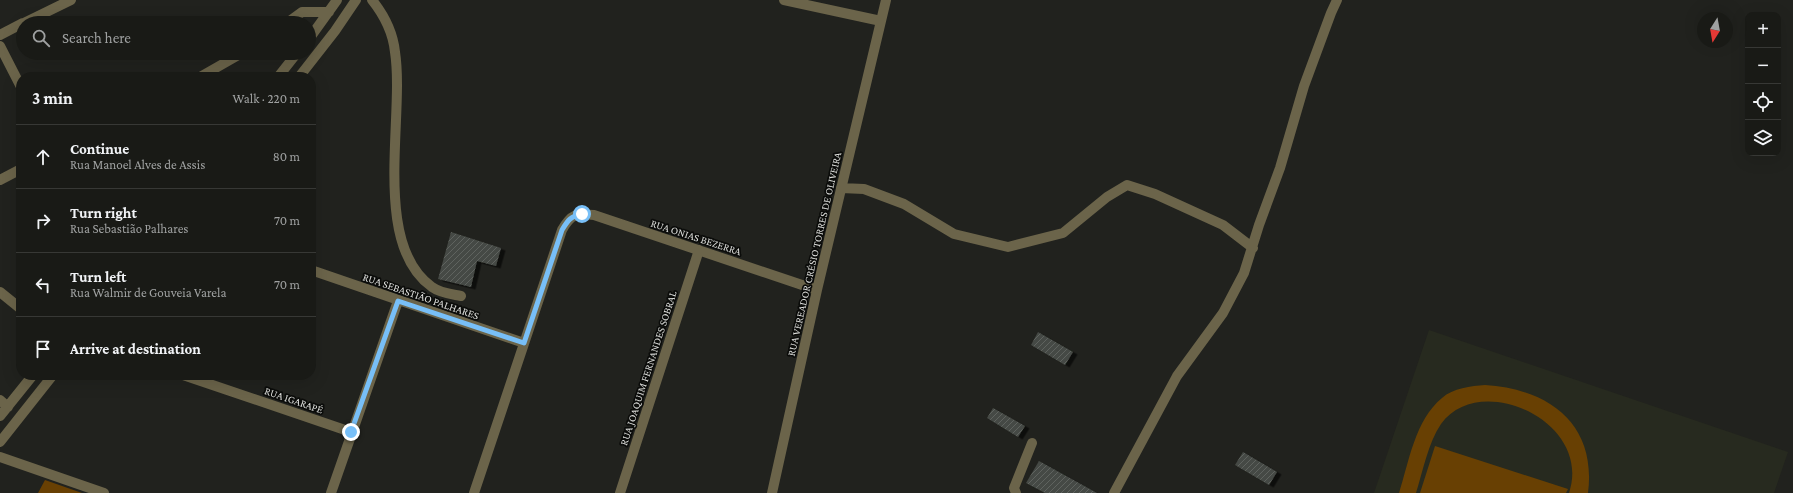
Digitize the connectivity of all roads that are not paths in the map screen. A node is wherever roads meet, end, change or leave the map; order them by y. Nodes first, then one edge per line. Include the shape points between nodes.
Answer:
1 (71, 0) edge
2 (338, 0) edge
3 (372, 0) edge
4 (784, 0) edge
5 (886, 0) edge
6 (1337, 0) edge
7 (354, 3) edge
8 (329, 12) junction
9 (38, 16) edge
10 (297, 16) edge
11 (881, 21) junction
12 (16, 27) edge
13 (316, 30) edge
14 (0, 35) edge
15 (0, 46) edge
16 (316, 55) edge
17 (230, 60) edge
18 (291, 60) edge
19 (312, 60) edge
20 (209, 72) edge
21 (282, 72) edge
22 (303, 72) edge
23 (16, 77) edge
24 (16, 172) edge
25 (0, 180) edge
26 (841, 188) junction
27 (1252, 248) junction
28 (699, 250) junction
29 (316, 272) edge
30 (817, 290) junction
31 (0, 292) edge
32 (461, 296) dead end
33 (398, 301) junction
34 (16, 305) edge
35 (524, 343) junction
36 (28, 380) edge
37 (49, 380) edge
38 (198, 380) edge
39 (4, 403) edge
40 (0, 416) edge
41 (351, 432) junction
42 (0, 442) edge
43 (1032, 443) dead end
44 (0, 457) edge
45 (104, 493) edge
46 (331, 493) edge
47 (474, 493) edge
48 (620, 493) edge
49 (772, 493) edge
50 (1016, 493) edge
51 (1114, 493) edge

1 - 9 street
2 - 7 street
2 - 8 street
3 - 32 street via 388,24 395,52 395,199 399,232 409,261 421,278 433,288
4 - 11 street
5 - 11 street, RUA VEREADOR CRÉSIO TORRES DE OLIVEIRA
6 - 27 street via 1304,86 1280,168
7 - 16 street
8 - 10 street via 302,12
8 - 13 street
11 - 26 street, RUA VEREADOR CRÉSIO TORRES DE OLIVEIRA
12 - 14 street
15 - 23 street
17 - 20 street
18 - 21 street
19 - 22 street
24 - 25 street
26 - 27 street via 864,189 904,204 954,234 1008,247 1063,233 1107,197 1127,185 1155,194 1223,225
26 - 30 street, RUA VEREADOR CRÉSIO TORRES DE OLIVEIRA
27 - 51 street via 1244,273 1223,313 1177,376
28 - 30 street, RUA ONIAS BEZERRA
28 - 35 street, RUA ONIAS BEZERRA via 594,215 573,216 562,230
28 - 48 street, RUA JOAQUIM FERNANDES SOBRAL
29 - 33 street, RUA SEBASTIÃO PALHARES
30 - 49 street, RUA VEREADOR CRÉSIO TORRES DE OLIVEIRA
31 - 34 street
33 - 35 street, RUA SEBASTIÃO PALHARES
33 - 41 street
35 - 47 street
36 - 39 street
37 - 42 street
38 - 41 street, RUA IGARAPÉ
39 - 40 street
41 - 46 street
43 - 50 street via 1014,488
44 - 45 street

